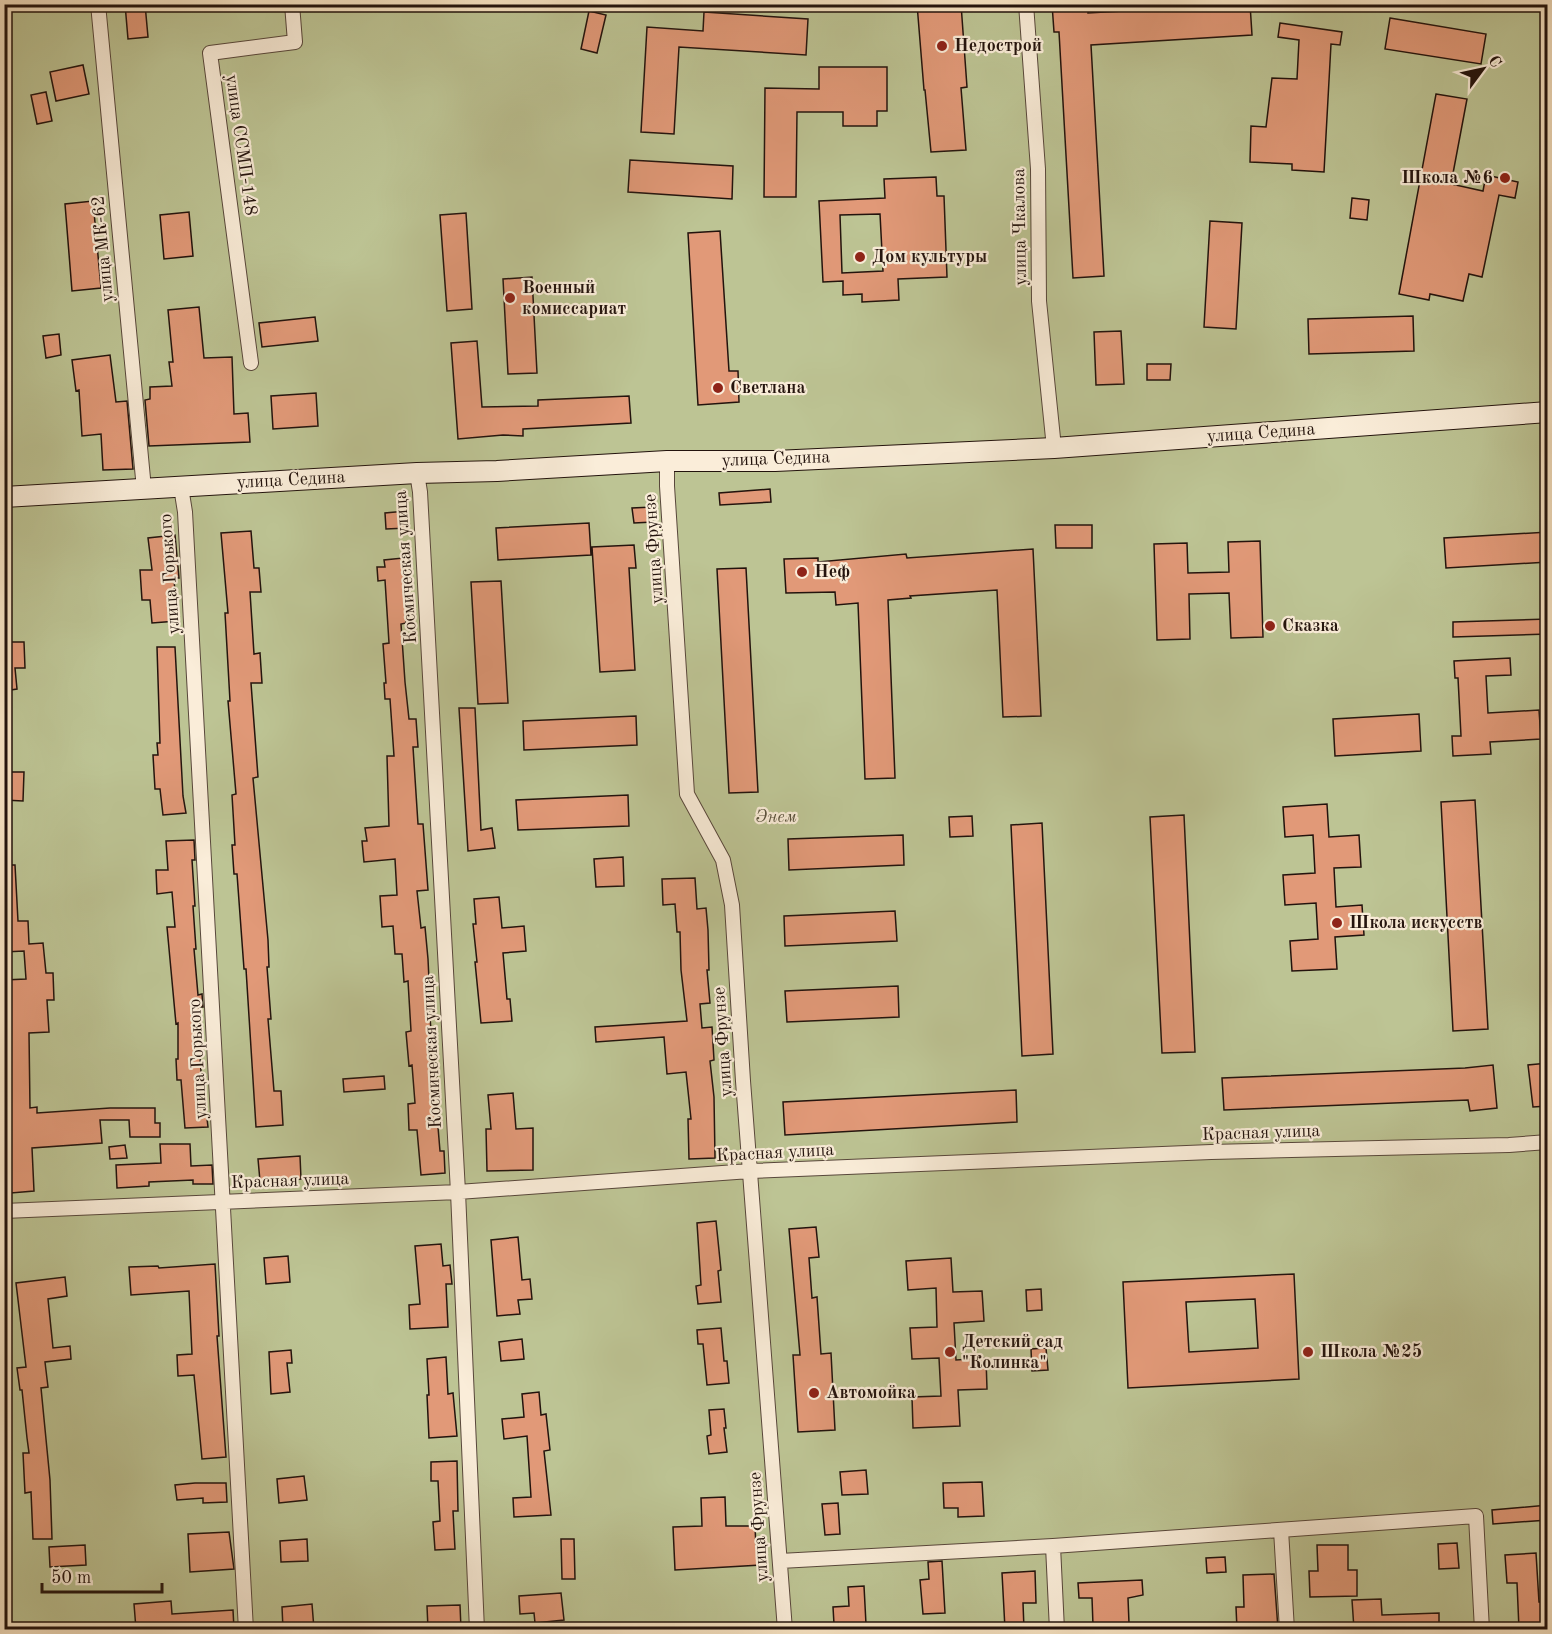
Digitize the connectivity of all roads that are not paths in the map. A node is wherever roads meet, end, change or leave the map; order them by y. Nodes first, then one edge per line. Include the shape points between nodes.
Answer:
1 (98, 4) edge
2 (292, 4) edge
3 (1026, 4) edge
4 (251, 363) dead end
5 (1548, 412) edge
6 (1054, 448) junction
7 (667, 461) junction
8 (417, 473) junction
9 (181, 487) junction
10 (144, 489) junction
11 (4, 497) edge
12 (1548, 1142) edge
13 (750, 1171) junction
14 (458, 1192) junction
15 (224, 1202) junction
16 (4, 1211) edge
17 (1281, 1530) junction
18 (1053, 1546) junction
19 (780, 1561) junction
20 (246, 1629) edge
21 (477, 1629) edge
22 (785, 1629) edge
23 (1057, 1629) edge
24 (1287, 1629) edge
25 (1482, 1629) edge

1 - 10 street, улица МК-62
2 - 4 street, улица ССМП-148 via 295,42 210,53
3 - 6 street, улица Чкалова via 1038,169 1040,301
5 - 6 street, улица Седина
6 - 7 street, улица Седина via 775,461
7 - 8 street, улица Седина
7 - 13 street, улица Фрунзе via 687,794 723,860 732,905
8 - 9 street, улица Седина
8 - 14 street, Космическая улица
9 - 10 street, улица Седина
9 - 15 street, улица Горького
10 - 11 street, улица Седина
12 - 13 street, Красная улица
13 - 14 street, Красная улица
13 - 19 street, улица Фрунзе
14 - 15 street, Красная улица
14 - 21 street, Космическая улица
15 - 16 street, Красная улица
15 - 20 street, улица Горького
17 - 18 street
17 - 24 street
17 - 25 street via 1476,1516
18 - 19 street
18 - 23 street
19 - 22 street, улица Фрунзе

